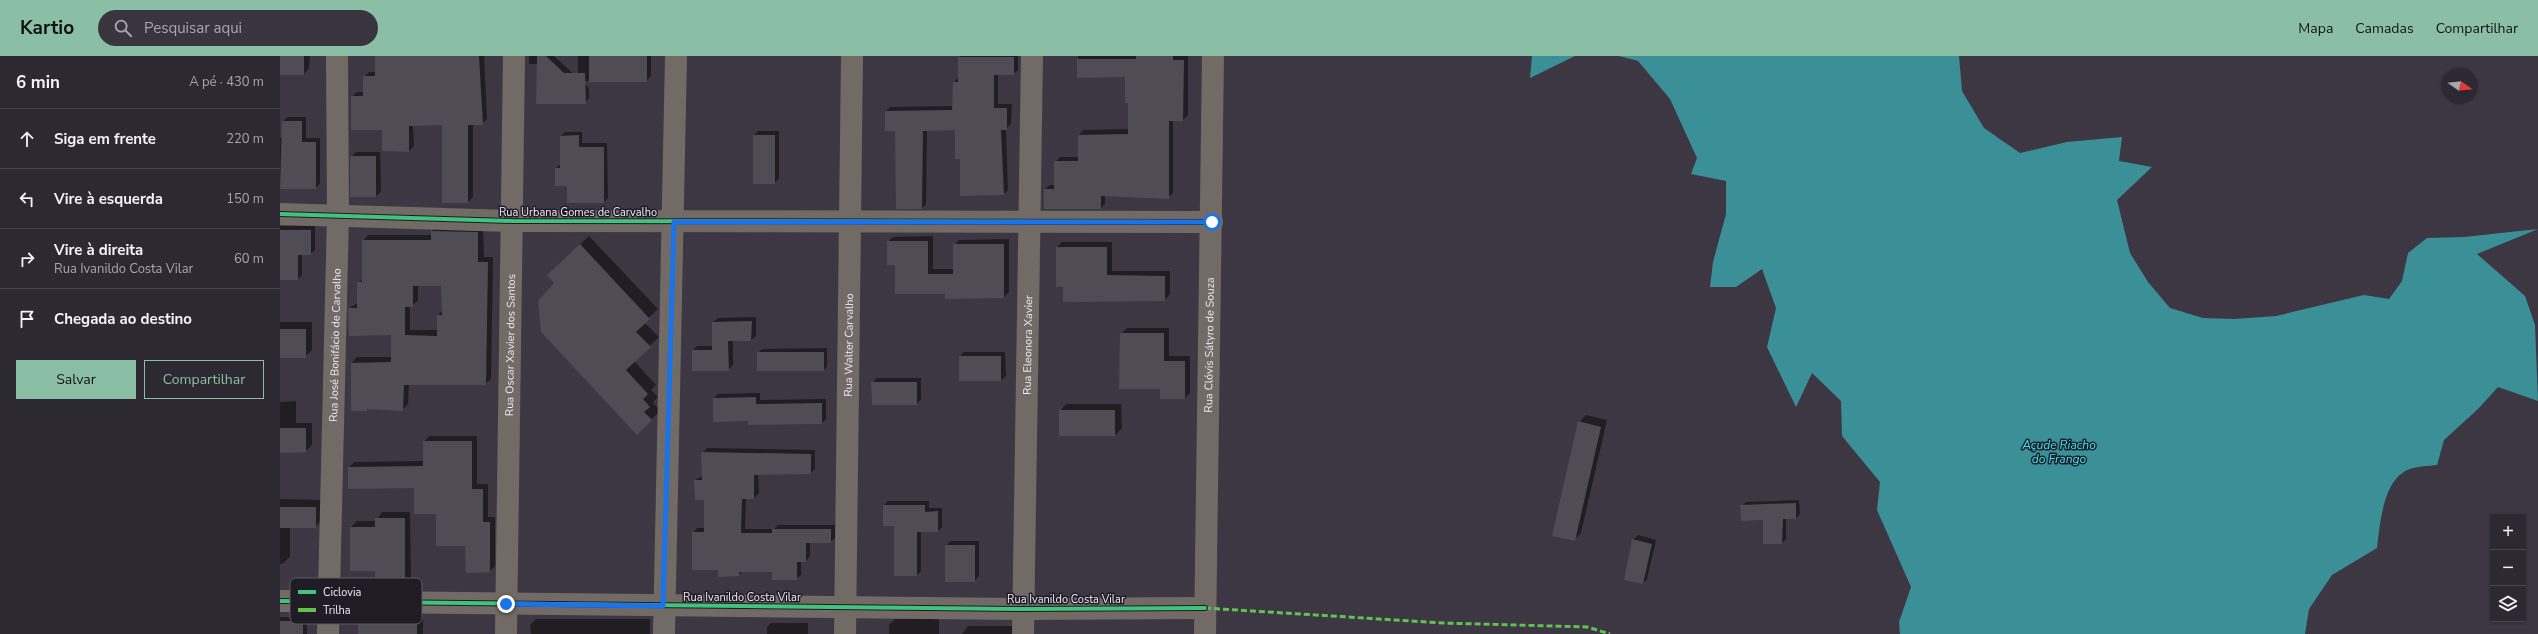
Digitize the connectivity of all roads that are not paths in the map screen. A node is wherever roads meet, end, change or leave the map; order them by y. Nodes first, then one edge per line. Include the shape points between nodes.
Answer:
1 (337, 56) edge
2 (514, 56) edge
3 (676, 56) edge
4 (852, 56) edge
5 (1032, 56) edge
6 (1213, 56) edge
7 (280, 214) edge
8 (338, 215) junction
9 (850, 220) junction
10 (513, 221) junction
11 (674, 222) junction
12 (1212, 222) junction
13 (1030, 223) junction
14 (329, 578) edge
15 (280, 601) edge
16 (290, 601) edge
17 (422, 602) edge
18 (506, 604) junction
19 (663, 606) junction
20 (845, 606) junction
21 (1205, 608) junction
22 (1023, 609) junction
23 (506, 634) edge
24 (664, 634) edge
25 (845, 634) edge
26 (1023, 634) edge
27 (1205, 634) edge

1 - 8 street, Rua José Bonifácio de Carvalho
2 - 10 street, Rua Oscar Xavier dos Santos
3 - 11 street
4 - 9 street, Rua Walter Carvalho
5 - 13 street, Rua Eleonora Xavier
6 - 12 street, Rua Clóvis Sátyro de Souza
7 - 8 street, Rua Urbana Gomes de Carvalho
8 - 10 street, Rua Urbana Gomes de Carvalho
8 - 14 street, Rua José Bonifácio de Carvalho
9 - 11 street, Rua Urbana Gomes de Carvalho
9 - 13 street, Rua Urbana Gomes de Carvalho
9 - 20 street, Rua Walter Carvalho
10 - 11 street, Rua Urbana Gomes de Carvalho
10 - 18 street, Rua Oscar Xavier dos Santos
11 - 19 street
12 - 13 street, Rua Urbana Gomes de Carvalho
12 - 21 street, Rua Clóvis Sátyro de Souza
13 - 22 street, Rua Eleonora Xavier
15 - 16 street, Rua Ivanildo Costa Vilar
17 - 18 street, Rua Ivanildo Costa Vilar
18 - 19 street, Rua Ivanildo Costa Vilar
18 - 23 street, Rua Oscar Xavier dos Santos
19 - 20 street, Rua Ivanildo Costa Vilar
19 - 24 street
20 - 22 street, Rua Ivanildo Costa Vilar
20 - 25 street, Rua Walter Carvalho
21 - 22 street, Rua Ivanildo Costa Vilar
21 - 27 street, Rua Clóvis Sátyro de Souza
22 - 26 street, Rua Eleonora Xavier

